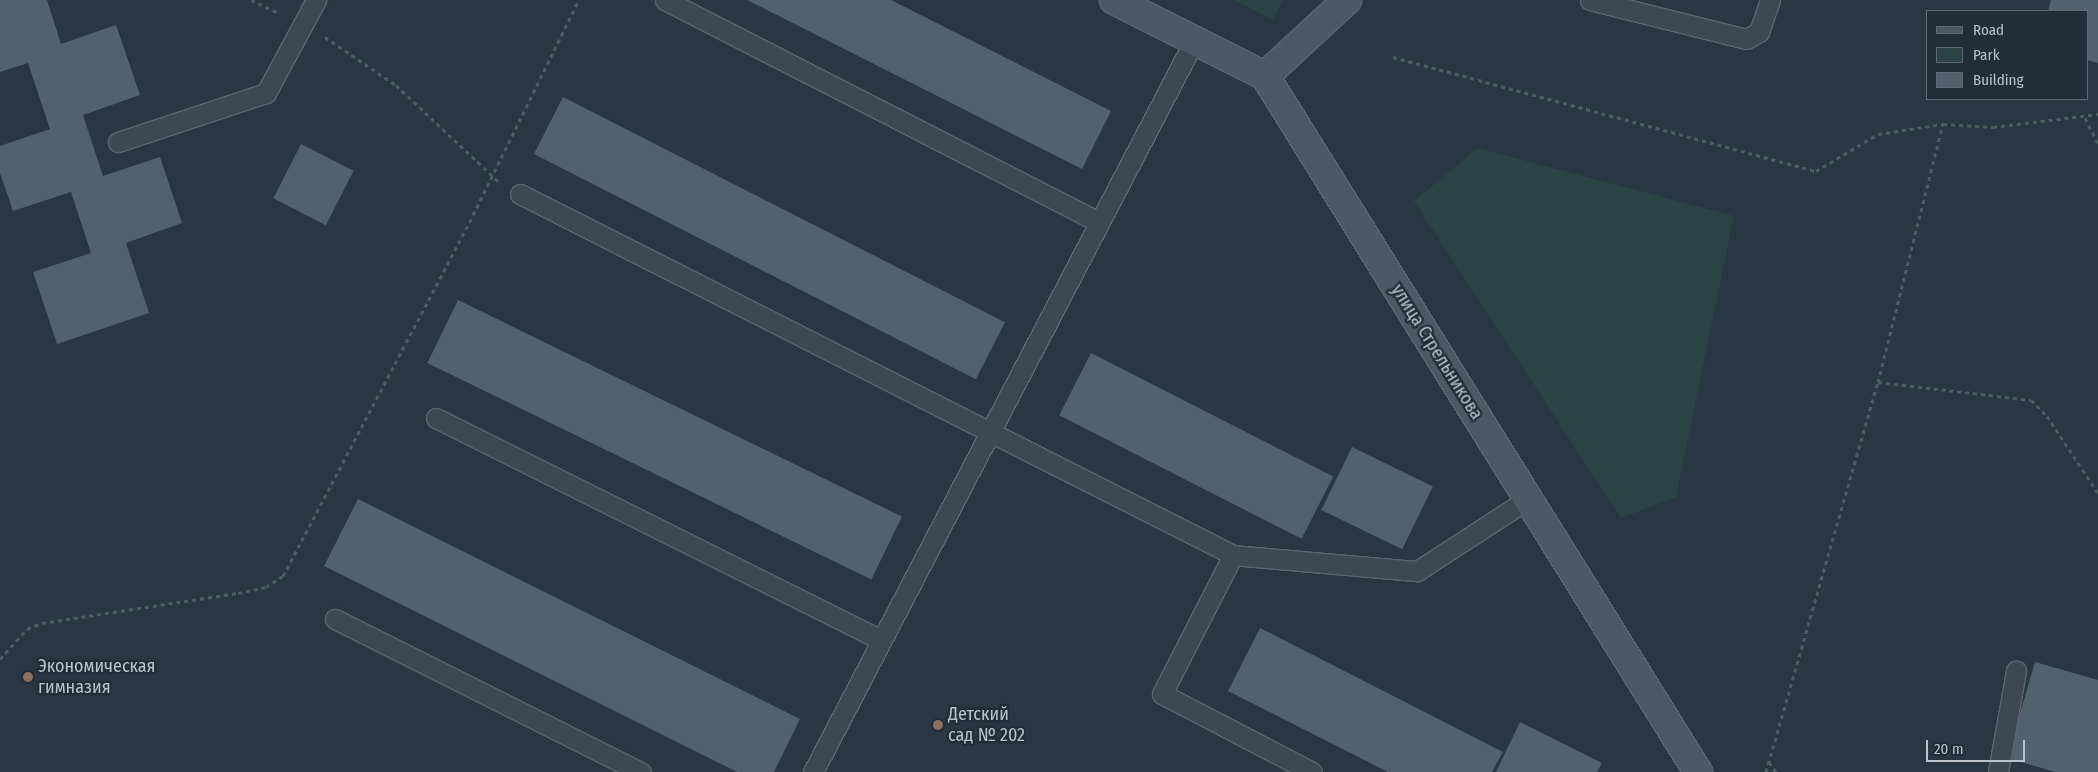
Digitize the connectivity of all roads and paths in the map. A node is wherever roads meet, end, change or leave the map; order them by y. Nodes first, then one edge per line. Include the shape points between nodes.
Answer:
1 (251, 0) edge
2 (316, 0) edge
3 (579, 0) edge
4 (665, 0) edge
5 (1114, 0) edge
6 (1347, 0) edge
7 (1590, 0) edge
8 (1770, 0) edge
9 (1644, 6) edge
10 (304, 25) junction
11 (1194, 41) junction
12 (1393, 56) dead end
13 (1265, 76) junction
14 (2098, 114) edge
15 (2085, 118) junction
16 (1943, 124) junction
17 (118, 142) dead end
18 (2098, 143) edge
19 (491, 175) junction
20 (520, 194) joint
21 (1099, 222) junction
22 (1878, 382) junction
23 (436, 418) dead end
24 (990, 431) junction
25 (2098, 493) edge
26 (1528, 499) junction
27 (1233, 555) junction
28 (335, 619) dead end
29 (882, 640) junction
30 (0, 659) edge
31 (2016, 671) dead end
32 (1769, 762) junction
33 (641, 772) edge
34 (813, 772) edge
35 (1312, 772) edge
36 (1698, 772) edge
37 (1766, 772) edge
38 (1776, 772) edge
39 (1998, 772) edge

1 - 10 path
2 - 10 lane via 295,42
3 - 19 path
4 - 21 lane
5 - 11 street
6 - 13 street
7 - 9 lane
8 - 9 lane via 1759,32 1746,39
10 - 17 lane via 266,93
10 - 19 path via 396,85
11 - 13 street
11 - 21 lane
12 - 16 path via 1816,171 1878,134
13 - 26 street, улица Стрельникова
14 - 15 path
15 - 16 path via 1993,127
15 - 18 path
16 - 22 path
19 - 20 path
19 - 30 path via 283,576 266,587 238,593 42,623 27,628
20 - 24 lane
21 - 24 lane
22 - 25 path via 2031,400 2047,416
22 - 32 path
23 - 29 lane
24 - 27 lane
24 - 29 lane
26 - 27 lane via 1417,571
26 - 36 street, улица Стрельникова
27 - 35 lane via 1162,694
28 - 33 lane
29 - 34 lane
31 - 39 lane
32 - 37 path
32 - 38 path

